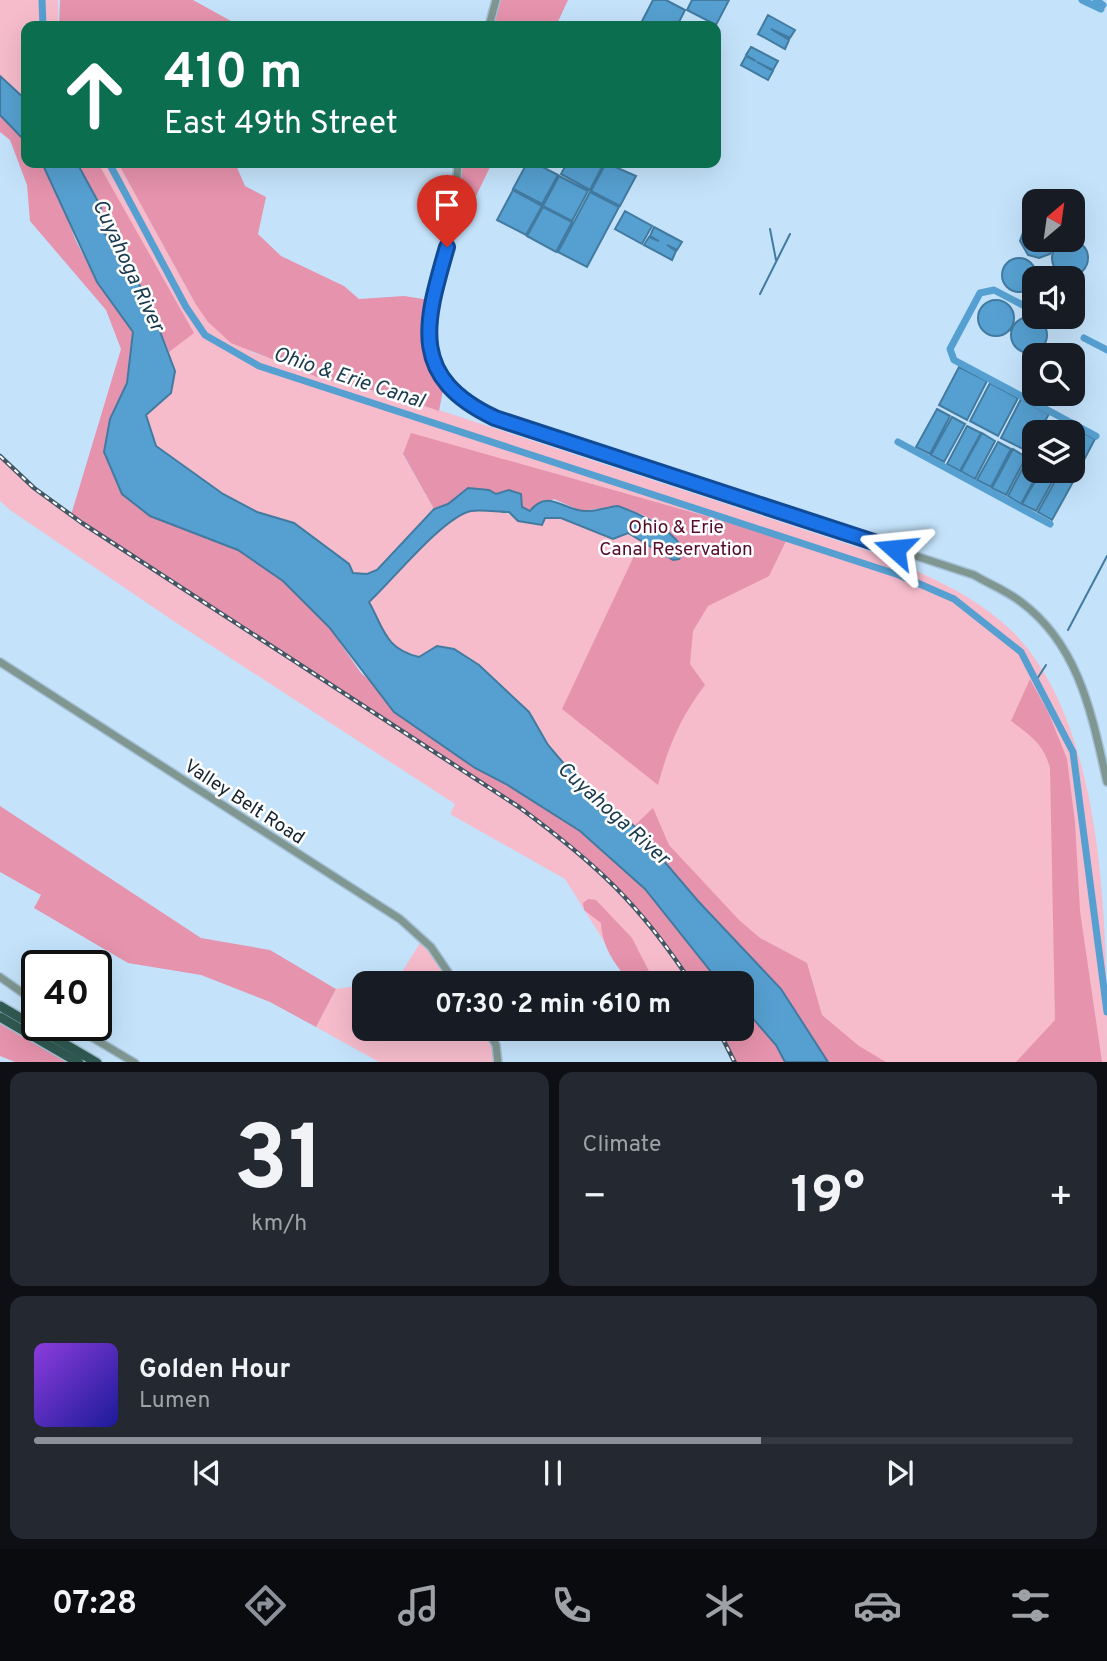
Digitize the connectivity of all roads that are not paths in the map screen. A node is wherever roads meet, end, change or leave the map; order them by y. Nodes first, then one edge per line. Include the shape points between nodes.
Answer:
1 (496, 0) edge
2 (490, 21) edge
3 (458, 168) edge
4 (0, 662) edge
5 (1107, 782) edge
6 (446, 971) edge
7 (0, 977) edge
8 (21, 992) edge
9 (0, 1006) edge
10 (0, 1017) edge
11 (98, 1041) edge
12 (494, 1041) edge
13 (79, 1062) edge
14 (97, 1062) edge
15 (135, 1062) edge
16 (498, 1062) edge

1 - 2 street
3 - 5 street via 452,232 429,308 427,336 431,355 455,394 495,418 974,575 1021,602 1054,635 1082,681
4 - 6 street, Valley Belt Road via 416,930
7 - 8 street
9 - 14 main road
10 - 13 main road
11 - 15 street
12 - 16 street

